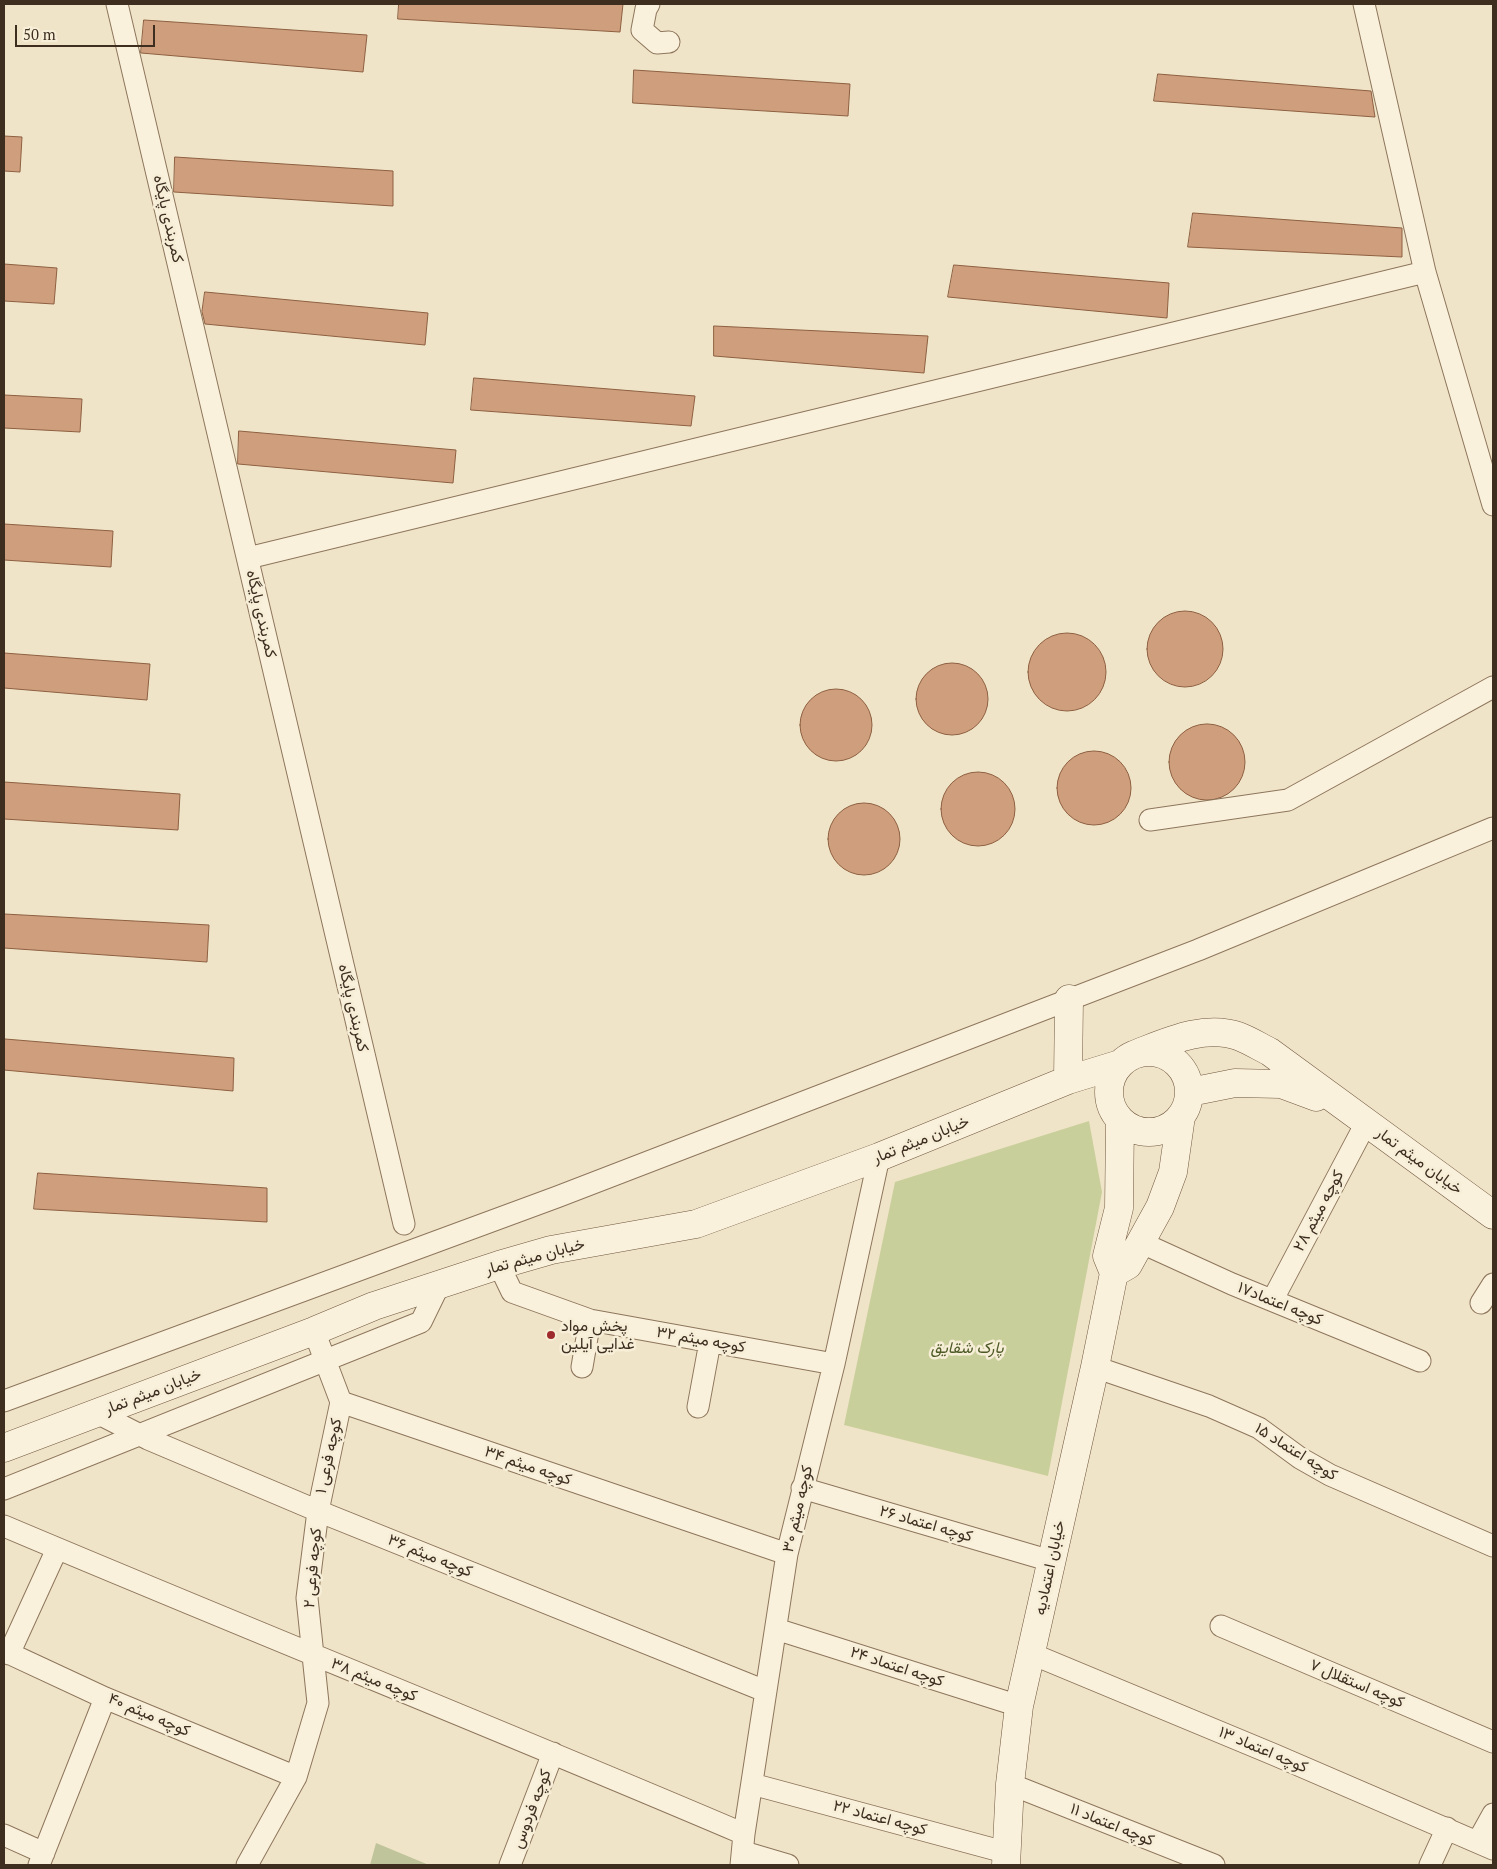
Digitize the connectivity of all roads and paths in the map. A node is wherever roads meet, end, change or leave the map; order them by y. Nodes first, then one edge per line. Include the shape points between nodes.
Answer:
1 (117, 4) edge
2 (649, 4) edge
3 (1364, 4) edge
4 (669, 42) dead end
5 (1425, 272) junction
6 (1493, 505) edge
7 (248, 558) junction
8 (1493, 687) edge
9 (1150, 820) dead end
10 (1493, 828) edge
11 (1069, 999) junction
12 (1126, 1059) junction
13 (1068, 1080) junction
14 (1185, 1104) junction
15 (1116, 1115) junction
16 (1356, 1116) junction
17 (879, 1157) junction
18 (1493, 1215) edge
19 (404, 1224) dead end
20 (1142, 1242) junction
21 (499, 1265) junction
22 (1114, 1273) junction
23 (1493, 1284) edge
24 (439, 1285) junction
25 (1273, 1299) junction
26 (1481, 1303) dead end
27 (590, 1320) junction
28 (314, 1331) junction
29 (710, 1342) junction
30 (325, 1359) junction
31 (1420, 1360) dead end
32 (834, 1364) junction
33 (1096, 1367) junction
34 (582, 1368) dead end
35 (4, 1401) edge
36 (341, 1402) junction
37 (698, 1407) dead end
38 (98, 1413) junction
39 (140, 1435) junction
40 (4, 1448) edge
41 (802, 1488) junction
42 (4, 1489) edge
43 (318, 1511) junction
44 (4, 1526) edge
45 (1493, 1546) edge
46 (57, 1549) junction
47 (787, 1554) junction
48 (1051, 1561) junction
49 (1221, 1626) dead end
50 (776, 1629) junction
51 (6, 1652) edge
52 (1032, 1654) junction
53 (312, 1655) junction
54 (765, 1691) junction
55 (106, 1698) junction
56 (1019, 1706) junction
57 (1493, 1742) edge
58 (554, 1753) junction
59 (296, 1776) junction
60 (752, 1784) junction
61 (1010, 1784) junction
62 (1493, 1814) edge
63 (1447, 1828) junction
64 (4, 1836) edge
65 (1486, 1845) edge
66 (743, 1851) edge
67 (41, 1859) edge
68 (1007, 1859) edge
69 (247, 1865) edge
70 (510, 1865) edge
71 (788, 1865) edge
72 (1214, 1865) edge
73 (1430, 1865) edge

1 - 7 street, کمربندی پایگاه
2 - 4 street via 642,30 657,43
3 - 5 street
5 - 6 street
5 - 7 street
7 - 19 street, کمربندی پایگاه
8 - 9 street via 1288,800
10 - 11 street
11 - 13 street
11 - 35 street via 557,1197
12 - 13 street, خیابان میثم تمار
12 - 14 street via 1148,1051 1164,1054 1177,1063 1186,1076
12 - 15 street via 1111,1077 1108,1092
12 - 16 street, خیابان میثم تمار via 1183,1036 1216,1032 1238,1036 1270,1052
13 - 15 street via 1093,1093
13 - 17 street, خیابان میثم تمار
14 - 15 street via 1165,1130 1149,1133 1134,1130
14 - 16 street, خیابان میثم تمار via 1235,1083 1281,1084
14 - 20 street via 1173,1172
15 - 22 street, خیابان اعتمادیه via 1119,1208 1107,1256
16 - 18 street, خیابان میثم تمار
16 - 25 street, کوچه میثم ۲۸
17 - 21 street, خیابان میثم تمار via 696,1224 551,1250
17 - 32 street, کوچه میثم ۳۰
20 - 22 street via 1128,1265
20 - 25 street, کوچه اعتماد۱۷ via 1232,1284
21 - 24 street, خیابان میثم تمار
21 - 27 street, کوچه میثم ۳۲ via 512,1292
22 - 33 street, خیابان اعتمادیه
23 - 26 street
24 - 28 street, خیابان میثم تمار via 374,1306
24 - 30 street via 421,1322
25 - 31 street, کوچه اعتماد۱۷
27 - 29 street, کوچه میثم ۳۲
27 - 34 street
28 - 30 street
28 - 38 street, خیابان میثم تمار
29 - 32 street, کوچه میثم ۳۲
29 - 37 street
30 - 36 street
30 - 39 street
32 - 41 street, کوچه میثم ۳۰
33 - 45 street, کوچه اعتماد ۱۵ via 1209,1406 1259,1428 1330,1475
33 - 48 street, خیابان اعتمادیه
36 - 43 street, کوچه فرعی ۱
36 - 47 street, کوچه میثم ۳۴
38 - 39 street, کوچه میثم ۳۶
38 - 40 street, خیابان میثم تمار
39 - 42 street
39 - 43 street, کوچه میثم ۳۶
41 - 47 street, کوچه میثم ۳۰
41 - 48 street, کوچه اعتماد ۲۶
43 - 53 street, کوچه فرعی ۲ via 307,1598
43 - 54 street, کوچه میثم ۳۶
44 - 46 street, کوچه میثم ۳۸
46 - 51 street
46 - 53 street, کوچه میثم ۳۸
47 - 50 street, کوچه میثم ۳۰
48 - 52 street, خیابان اعتمادیه
49 - 57 street, کوچه استقلال ۷
50 - 54 street, کوچه میثم ۳۰
50 - 56 street, کوچه اعتماد ۲۴
51 - 55 street, کوچه میثم ۴۰
52 - 56 street, خیابان اعتمادیه
52 - 63 street, کوچه اعتماد ۱۳
53 - 58 street, کوچه میثم ۳۸
53 - 59 street, کوچه فرعی ۲ via 318,1703
54 - 60 street, کوچه میثم ۳۰
55 - 59 street, کوچه میثم ۴۰
55 - 67 street
56 - 61 street, خیابان اعتمادیه
58 - 66 street, کوچه میثم ۳۸
58 - 70 street, کوچه فردوس
59 - 69 street, کوچه فرعی ۲
60 - 66 street, کوچه میثم ۳۰
60 - 68 street, کوچه اعتماد ۲۲
61 - 68 street, خیابان اعتمادیه
61 - 72 street, کوچه اعتماد ۱۱
62 - 65 street
63 - 65 street, کوچه اعتماد ۱۳
63 - 73 street
64 - 67 street
66 - 71 street, کوچه میثم ۳۸

